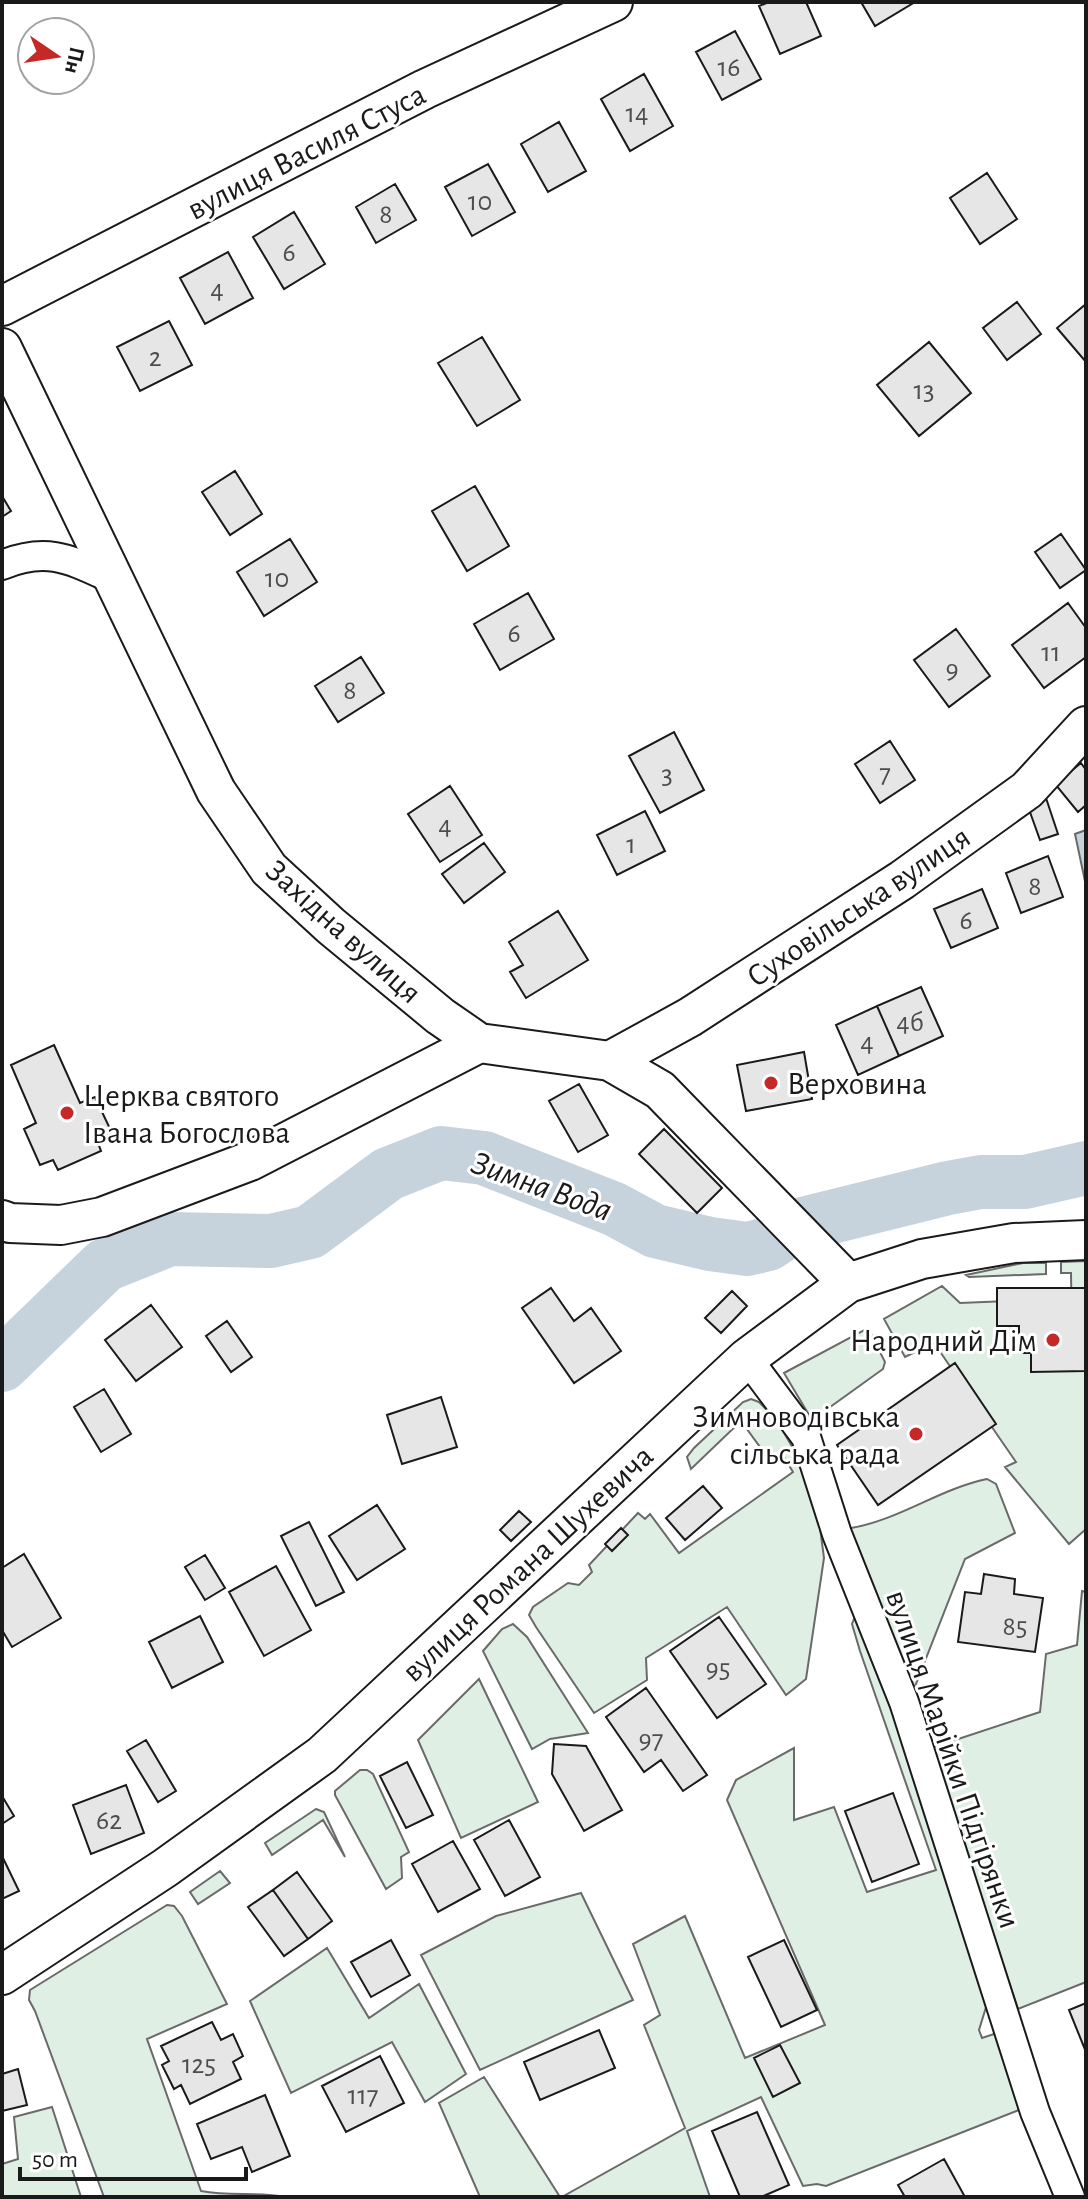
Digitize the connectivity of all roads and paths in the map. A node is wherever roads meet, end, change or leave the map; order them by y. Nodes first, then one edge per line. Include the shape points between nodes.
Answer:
1 (613, 2) edge
2 (2, 306) edge
3 (2, 348) edge
4 (2, 565) edge
5 (113, 579) junction
6 (1086, 726) edge
7 (479, 1043) junction
8 (610, 1061) junction
9 (2, 1220) edge
10 (1086, 1240) edge
11 (848, 1283) junction
12 (747, 1358) junction
13 (2, 1975) edge
14 (1070, 2197) edge

1 - 2 street, вулиця Василя Стуса via 425,89
3 - 5 street, Західна вулиця
4 - 5 street via 24,556 49,555
5 - 7 street, Західна вулиця via 216,791 269,869 427,1006
6 - 8 street, Суховільська вулиця via 1027,790 902,880 690,1017
7 - 8 street, Західна вулиця
7 - 9 street via 250,1161 102,1217 61,1225
8 - 11 street, Західна вулиця via 660,1090
10 - 11 street, вулиця Романа Шухевича via 1014,1243 922,1259
11 - 12 street, вулиця Романа Шухевича
12 - 13 street, вулиця Романа Шухевича via 322,1755 165,1868
12 - 14 street, вулиця Марійки Підгірянки via 806,1437 837,1534 904,1702 1035,2112

